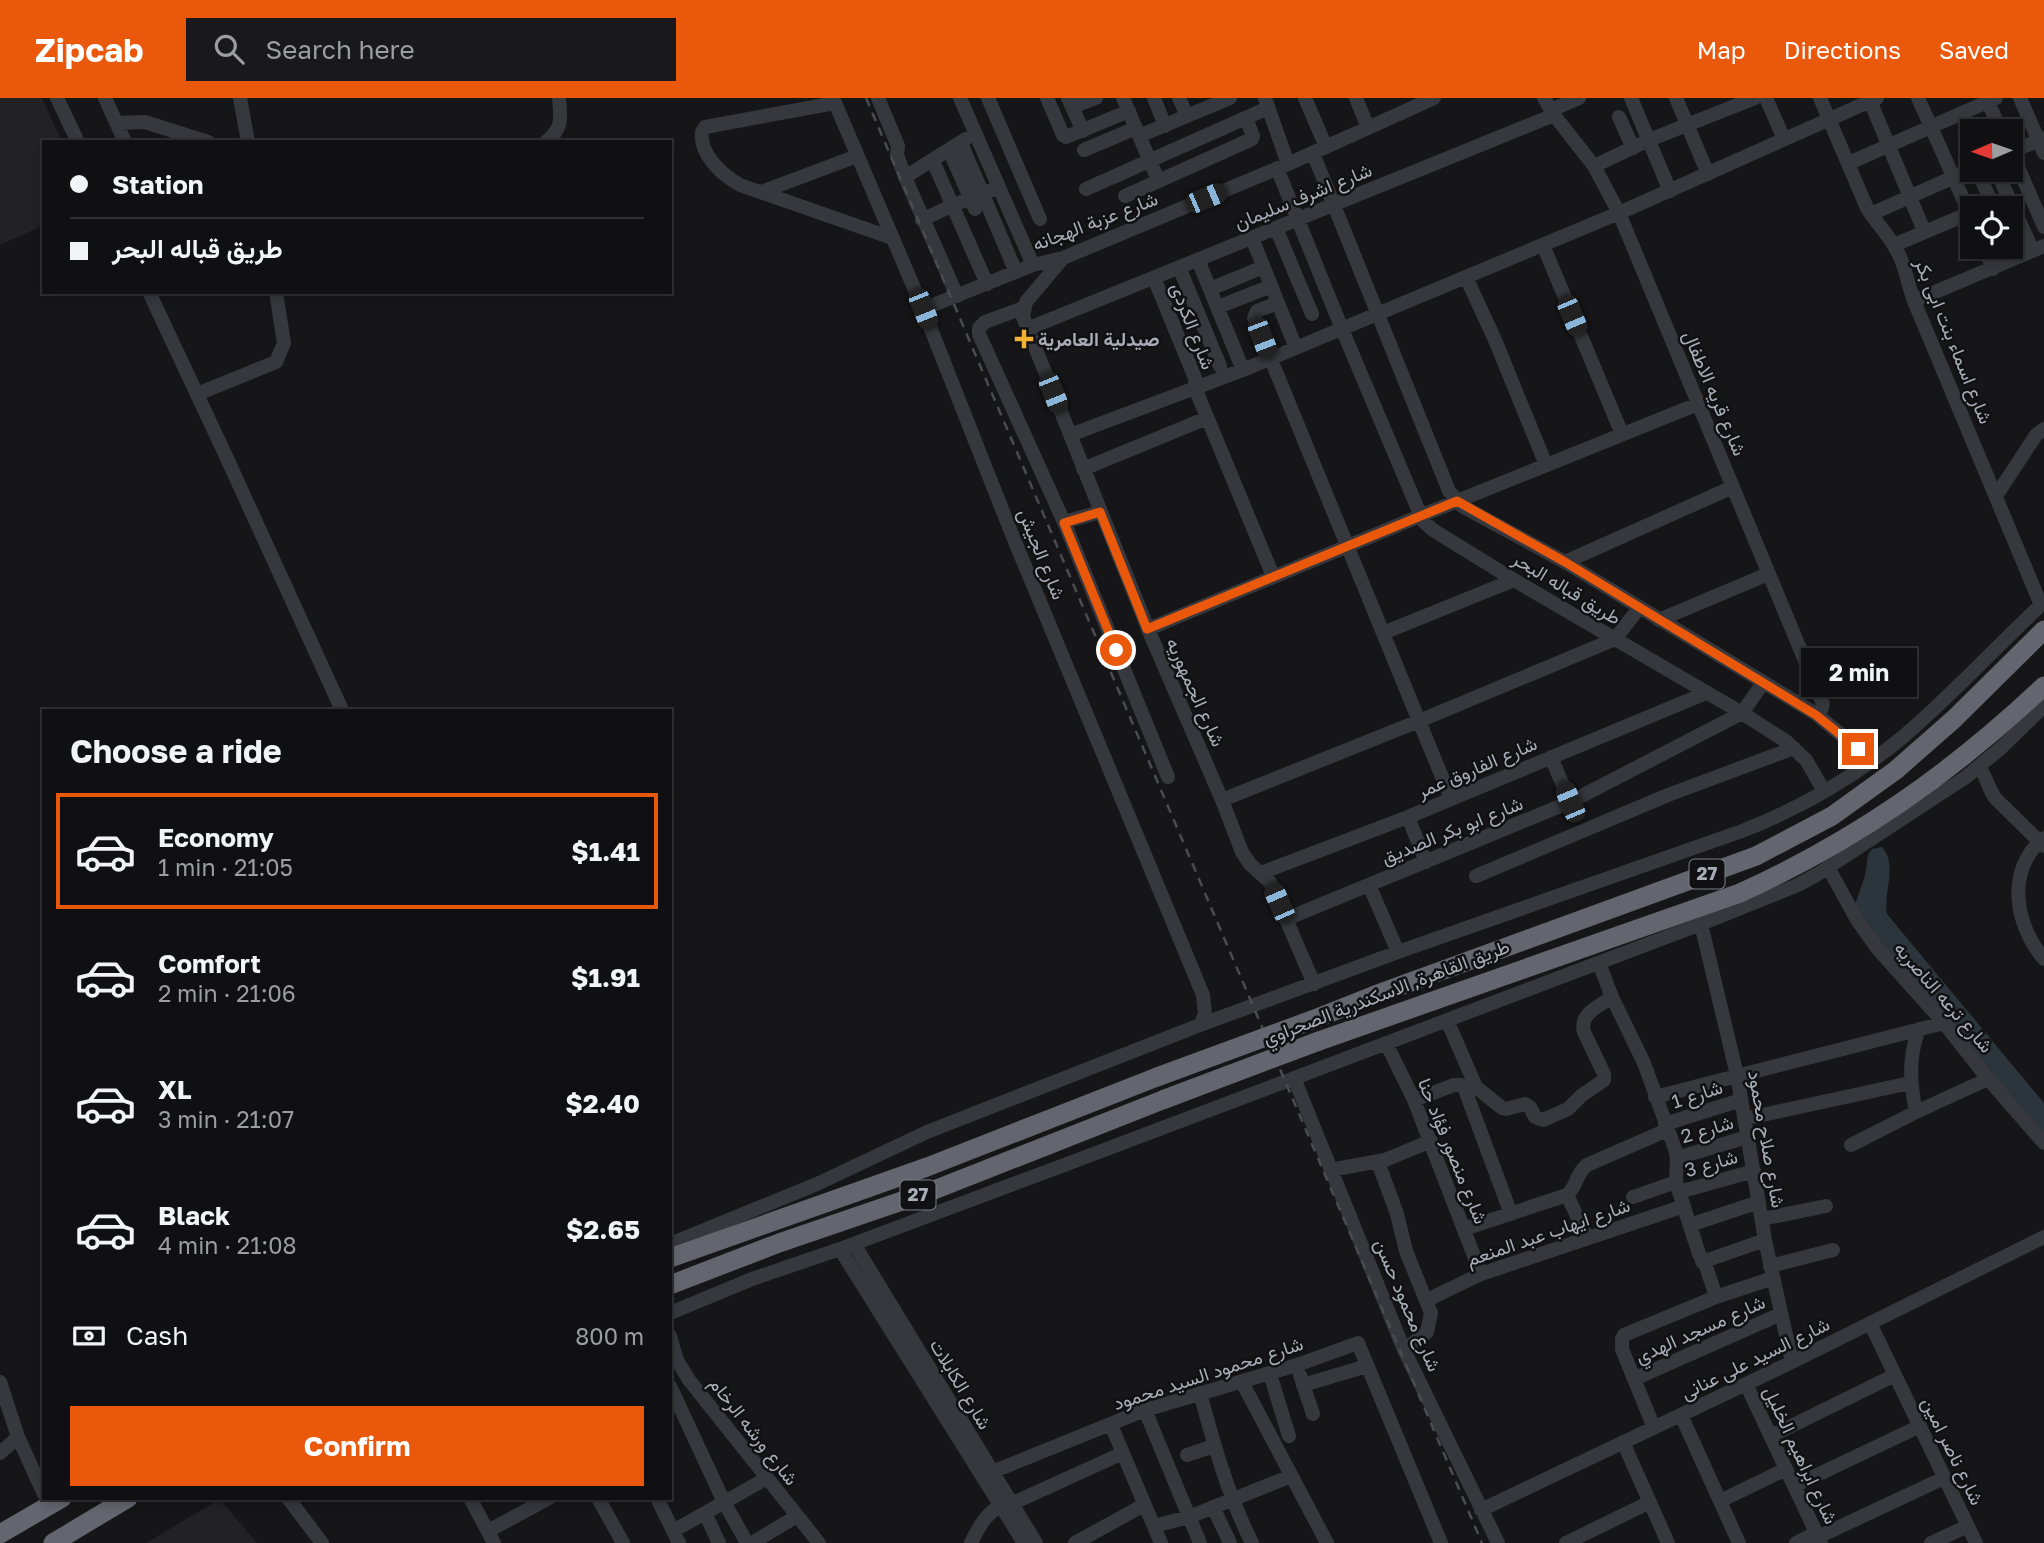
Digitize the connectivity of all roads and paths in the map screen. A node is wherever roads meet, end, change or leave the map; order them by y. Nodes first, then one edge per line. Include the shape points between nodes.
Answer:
1 (57, 98) edge
2 (105, 98) edge
3 (240, 98) edge
4 (559, 98) edge
5 (878, 98) edge
6 (960, 98) edge
7 (988, 98) edge
8 (1046, 98) edge
9 (1096, 98) edge
10 (1154, 98) edge
11 (1179, 98) edge
12 (1230, 98) edge
13 (1305, 98) edge
14 (1356, 98) edge
15 (1434, 98) edge
16 (1579, 98) edge
17 (1631, 98) edge
18 (1676, 98) edge
19 (1755, 98) edge
20 (1766, 98) edge
21 (1820, 98) edge
22 (1918, 98) edge
23 (2020, 98) edge
24 (1872, 99) edge
25 (1990, 99) edge
26 (834, 101) edge
27 (1070, 103) edge
28 (1267, 103) edge
29 (798, 104) edge
30 (1126, 104) edge
31 (1406, 104) edge
32 (1723, 104) edge
33 (1199, 108) edge
34 (1550, 108) edge
35 (1619, 117) dead end
36 (1246, 118) junction
37 (1829, 119) junction
38 (1997, 119) edge
39 (116, 123) junction
40 (1687, 124) junction
41 (1165, 125) junction
42 (1931, 126) junction
43 (1368, 128) junction
44 (1083, 131) junction
45 (1138, 132) junction
46 (975, 133) junction
47 (1208, 135) junction
48 (1784, 139) junction
49 (77, 140) edge
50 (124, 140) edge
51 (202, 140) edge
52 (248, 140) edge
53 (547, 140) edge
54 (1649, 141) junction
55 (2042, 144) edge
56 (1889, 145) junction
57 (955, 146) junction
58 (1633, 148) junction
59 (2023, 149) edge
60 (1084, 150) dead end
61 (1319, 150) junction
62 (1217, 155) junction
63 (857, 156) junction
64 (1013, 156) junction
65 (933, 161) junction
66 (1150, 161) junction
67 (1849, 163) junction
68 (1282, 166) junction
69 (1594, 166) junction
70 (989, 167) junction
71 (1708, 174) junction
72 (1960, 174) edge
73 (1955, 176) junction
74 (905, 177) junction
75 (2023, 179) edge
76 (1158, 180) junction
77 (2002, 182) edge
78 (999, 188) junction
79 (1086, 189) dead end
80 (1670, 191) junction
81 (761, 192) junction
82 (1125, 196) dead end
83 (1910, 196) junction
84 (1963, 196) edge
85 (976, 200) junction
86 (953, 205) junction
87 (1334, 205) junction
88 (1619, 213) junction
89 (1871, 214) junction
90 (1040, 219) dead end
91 (1298, 219) junction
92 (922, 220) junction
93 (1960, 220) edge
94 (2044, 227) edge
95 (1276, 228) junction
96 (1924, 231) junction
97 (892, 238) junction
98 (1252, 238) junction
99 (1543, 245) junction
100 (1894, 245) junction
101 (2038, 249) edge
102 (1063, 258) junction
103 (1989, 259) edge
104 (2006, 259) edge
105 (1198, 260) junction
106 (1033, 265) junction
107 (1179, 267) junction
108 (1993, 269) junction
109 (1256, 270) dead end
110 (1016, 272) junction
111 (1466, 277) junction
112 (1154, 278) junction
113 (987, 284) junction
114 (1271, 286) junction
115 (1210, 289) junction
116 (150, 294) edge
117 (276, 294) edge
118 (957, 296) junction
119 (1914, 301) junction
120 (1278, 303) junction
121 (1218, 307) junction
122 (1023, 308) junction
123 (923, 309) junction
124 (1378, 313) junction
125 (1312, 314) dead end
126 (1342, 328) junction
127 (1027, 329) junction
128 (1296, 348) junction
129 (1270, 358) junction
130 (1220, 366) dead end
131 (1243, 370) junction
132 (1195, 388) junction
133 (197, 394) junction
134 (1698, 404) junction
135 (1207, 418) junction
136 (2044, 429) edge
137 (1070, 435) junction
138 (1622, 435) junction
139 (1546, 465) junction
140 (1083, 469) junction
141 (1733, 487) junction
142 (1996, 496) junction
143 (1457, 501) junction
144 (1100, 512) junction
145 (1420, 516) junction
146 (1064, 523) junction
147 (1347, 546) junction
148 (1565, 562) junction
149 (1768, 574) junction
150 (1273, 576) junction
151 (1514, 580) junction
152 (2043, 603) edge
153 (1639, 608) junction
154 (1659, 620) junction
155 (1147, 629) junction
156 (2044, 631) edge
157 (1383, 633) junction
158 (1615, 639) junction
159 (1763, 683) junction
160 (2044, 686) edge
161 (1706, 692) junction
162 (2044, 706) edge
163 (342, 709) edge
164 (1742, 713) junction
165 (1816, 715) junction
166 (1419, 721) junction
167 (1794, 748) junction
168 (1551, 757) junction
169 (1870, 761) junction
170 (1979, 767) junction
171 (1168, 777) dead end
172 (1824, 791) junction
173 (1451, 799) junction
174 (1222, 800) junction
175 (1570, 802) junction
176 (1409, 817) junction
177 (2043, 842) edge
178 (1426, 862) junction
179 (1828, 867) junction
180 (1261, 873) junction
181 (1476, 876) dead end
182 (1369, 885) junction
183 (1286, 919) junction
184 (1702, 925) junction
185 (1398, 952) junction
186 (2044, 959) edge
187 (1599, 963) junction
188 (1314, 984) junction
189 (1612, 997) junction
190 (1447, 1020) junction
191 (1944, 1023) junction
192 (1200, 1026) junction
193 (1919, 1029) junction
194 (1386, 1043) junction
195 (1737, 1075) junction
196 (1294, 1078) junction
197 (1989, 1079) junction
198 (1910, 1083) junction
199 (1656, 1097) junction
200 (1414, 1100) junction
201 (1741, 1100) junction
202 (1916, 1112) junction
203 (1744, 1119) junction
204 (1666, 1127) junction
205 (1747, 1137) junction
206 (1431, 1141) junction
207 (2044, 1143) edge
208 (1851, 1145) dead end
209 (1677, 1158) junction
210 (1378, 1162) junction
211 (1330, 1170) junction
212 (1754, 1171) junction
213 (1679, 1193) junction
214 (1567, 1195) junction
215 (1633, 1197) dead end
216 (1759, 1202) junction
217 (1826, 1206) dead end
218 (1511, 1214) junction
219 (1762, 1219) junction
220 (1690, 1225) junction
221 (1464, 1229) junction
222 (1587, 1237) junction
223 (2044, 1237) edge
224 (1765, 1240) junction
225 (672, 1245) edge
226 (847, 1246) junction
227 (1833, 1250) dead end
228 (1702, 1262) junction
229 (1772, 1272) junction
230 (1481, 1274) junction
231 (672, 1284) edge
232 (1716, 1297) junction
233 (1427, 1300) junction
234 (672, 1312) edge
235 (1781, 1314) junction
236 (889, 1315) junction
237 (1871, 1324) junction
238 (672, 1349) edge
239 (1404, 1350) junction
240 (1792, 1362) junction
241 (1297, 1365) junction
242 (1367, 1366) junction
243 (1270, 1374) junction
244 (1895, 1375) junction
245 (1634, 1379) junction
246 (0, 1382) edge
247 (1242, 1382) junction
248 (1746, 1384) junction
249 (1303, 1385) junction
250 (672, 1390) edge
251 (1200, 1393) junction
252 (1145, 1410) junction
253 (1313, 1414) dead end
254 (1681, 1415) junction
255 (1111, 1425) junction
256 (1920, 1426) junction
257 (1654, 1428) junction
258 (1289, 1436) dead end
259 (1771, 1436) junction
260 (18, 1437) junction
261 (1623, 1442) junction
262 (1214, 1446) junction
263 (0, 1453) edge
264 (1123, 1453) junction
265 (1187, 1455) dead end
266 (1786, 1469) junction
267 (992, 1472) junction
268 (1291, 1476) junction
269 (767, 1478) junction
270 (1944, 1478) junction
271 (42, 1484) edge
272 (1794, 1486) junction
273 (1232, 1499) junction
274 (49, 1500) edge
275 (126, 1500) edge
276 (290, 1500) edge
277 (471, 1500) edge
278 (546, 1500) edge
279 (599, 1500) edge
280 (658, 1500) edge
281 (1720, 1501) junction
282 (724, 1502) junction
283 (1650, 1502) junction
284 (1006, 1505) junction
285 (1144, 1505) junction
286 (1213, 1507) junction
287 (1481, 1510) junction
288 (705, 1513) junction
289 (797, 1516) junction
290 (1189, 1517) junction
291 (1154, 1527) junction
292 (1968, 1527) junction
293 (0, 1534) edge
294 (491, 1537) edge
295 (676, 1537) edge
296 (1818, 1538) edge
297 (1735, 1542) edge
298 (53, 1543) edge
299 (322, 1543) edge
300 (623, 1543) edge
301 (719, 1543) edge
302 (750, 1543) edge
303 (819, 1543) edge
304 (971, 1543) edge
305 (1024, 1543) edge
306 (1036, 1543) edge
307 (1075, 1543) edge
308 (1161, 1543) edge
309 (1200, 1543) edge
310 (1230, 1543) edge
311 (1252, 1543) edge
312 (1327, 1543) edge
313 (1441, 1543) edge
314 (1498, 1543) edge
315 (1566, 1543) edge
316 (1668, 1543) edge
317 (1796, 1543) edge
318 (1931, 1543) edge
319 (1976, 1543) edge

1 - 49 street
2 - 39 street
3 - 52 street
4 - 53 street via 557,132
5 - 74 street
6 - 46 street
7 - 64 street
8 - 44 street via 1063,135
9 - 27 street
10 - 41 street
11 - 33 street
12 - 33 street
13 - 61 street
14 - 43 street
15 - 31 street, شارع عزبة الهجانه
16 - 34 street, شارع اشرف سليمان
17 - 54 street
18 - 40 street
19 - 32 street
20 - 48 street
21 - 37 street, شارع اسماء بنت ابى بكر
22 - 42 street
23 - 55 street
24 - 37 street
24 - 56 street
25 - 38 street
25 - 42 street
26 - 29 street
26 - 63 street, شارع الجيش
27 - 44 street
28 - 36 street
28 - 68 street, طريق قباله البحر
29 - 81 street via 702,131 703,146 712,162 725,175
30 - 44 street
30 - 45 street
31 - 43 street, شارع عزبة الهجانه
32 - 40 street
33 - 41 street
33 - 47 street
34 - 69 street, شارع قريه الاطفال
34 - 87 street, شارع اشرف سليمان
35 - 58 street
36 - 47 street
36 - 62 street via 1252,139
37 - 48 street
37 - 67 street, شارع اسماء بنت ابى بكر
39 - 50 street
39 - 51 street via 145,122
40 - 54 street
40 - 71 street
41 - 45 street
42 - 56 street
42 - 73 street
43 - 61 street, شارع عزبة الهجانه
45 - 60 street
45 - 66 street
46 - 57 street
46 - 70 street
47 - 62 street
47 - 66 street
48 - 71 street
54 - 58 street
54 - 80 street
55 - 59 street
56 - 67 street
56 - 83 street
57 - 65 street
57 - 85 street
58 - 69 street
61 - 68 street, شارع عزبة الهجانه
61 - 87 street
62 - 76 street
63 - 81 street
63 - 97 street, شارع الجيش
64 - 70 street
64 - 90 street
65 - 74 street
65 - 86 street
66 - 76 street
66 - 79 street
67 - 89 street, شارع اسماء بنت ابى بكر
68 - 91 street, طريق قباله البحر
68 - 102 street, شارع عزبة الهجانه
69 - 88 street, شارع قريه الاطفال
70 - 78 street
71 - 80 street
72 - 73 street
73 - 83 street
73 - 84 street
74 - 92 street
75 - 94 street
76 - 82 street
77 - 101 street
78 - 85 street
78 - 106 street
80 - 88 street
81 - 97 street
83 - 89 street
83 - 96 street
85 - 86 street
85 - 110 street
86 - 92 street
86 - 113 street
87 - 91 street, شارع اشرف سليمان
87 - 124 street
88 - 99 street
88 - 134 street, شارع قريه الاطفال
89 - 100 street, شارع اسماء بنت ابى بكر
91 - 95 street, شارع اشرف سليمان
91 - 126 street, طريق قباله البحر
92 - 118 street
93 - 96 street
95 - 98 street, شارع اشرف سليمان
95 - 125 street
96 - 100 street
97 - 123 street, شارع الجيش
98 - 105 street, شارع اشرف سليمان
98 - 114 street
99 - 111 street
99 - 138 street
100 - 119 street, شارع اسماء بنت ابى بكر
102 - 106 street, شارع عزبة الهجانه
102 - 122 street
103 - 108 street
104 - 108 street
105 - 107 street, شارع اشرف سليمان
105 - 115 street
106 - 110 street, شارع عزبة الهجانه
107 - 112 street, شارع اشرف سليمان
107 - 130 street
108 - 119 street
109 - 115 street
110 - 113 street, شارع عزبة الهجانه
111 - 124 street
111 - 139 street
112 - 127 street, شارع اشرف سليمان
112 - 132 street, شارع الكردى
113 - 118 street, شارع عزبة الهجانه
114 - 120 street
114 - 121 street
115 - 121 street
116 - 133 street
117 - 133 street via 284,343 276,362
118 - 123 street, شارع عزبة الهجانه
119 - 142 street, شارع اسماء بنت ابى بكر
120 - 128 street
120 - 129 street via 1254,316
121 - 131 street
122 - 127 street, شارع الجمهوريه
122 - 146 street via 985,322 979,334
123 - 192 street, شارع الجيش via 1203,995 1205,1014
124 - 126 street
124 - 143 street via 1448,491
126 - 128 street
126 - 145 street, طريق قباله البحر
127 - 137 street, شارع الجمهوريه
128 - 129 street
129 - 131 street
129 - 147 street
131 - 132 street
132 - 135 street, شارع الكردى
132 - 137 street
133 - 163 street
134 - 138 street
134 - 141 street, شارع قريه الاطفال
135 - 140 street
135 - 150 street, شارع الكردى
136 - 142 street
137 - 140 street, شارع الجمهوريه
138 - 139 street
139 - 143 street
140 - 144 street, شارع الجمهوريه
141 - 148 street
141 - 149 street, شارع قريه الاطفال
142 - 152 street, شارع اسماء بنت ابى بكر
143 - 145 street
143 - 148 street, طريق قباله البحر
144 - 146 street
144 - 155 street, شارع الجمهوريه
145 - 147 street
145 - 151 street, طريق قباله البحر via 1433,530
146 - 171 street
147 - 150 street
147 - 157 street
148 - 153 street, طريق قباله البحر
149 - 154 street
149 - 165 street, شارع قريه الاطفال via 1822,704
150 - 155 street
151 - 157 street
151 - 158 street, طريق قباله البحر
152 - 169 street via 1905,735
153 - 154 street, طريق قباله البحر
153 - 158 street
154 - 159 street, طريق قباله البحر
155 - 174 street, شارع الجمهوريه
156 - 225 highway, طريق القاهرة, الاسكندرية الصحراوي / 27, bridge via 1905,763 1850,805 1756,856 1375,995 927,1167
157 - 166 street
158 - 161 street, طريق قباله البحر
158 - 166 street
159 - 164 street
159 - 165 street, طريق قباله البحر
160 - 231 highway, طريق القاهرة, الاسكندرية الصحراوي / 27, bridge via 1917,793 1844,840 1740,893 1320,1041
161 - 164 street, طريق قباله البحر
161 - 168 street, شارع الفاروق عمر
162 - 170 street
164 - 167 street, طريق قباله البحر
164 - 175 street, شارع ابو بكر الصديق
165 - 169 street, طريق قباله البحر
166 - 173 street
166 - 174 street
167 - 172 street, طريق قباله البحر
167 - 181 street
168 - 173 street, شارع الفاروق عمر
168 - 175 street
169 - 172 street
170 - 177 street via 1993,796
170 - 179 street
172 - 185 street via 1742,831
173 - 176 street, شارع الفاروق عمر
174 - 180 street, شارع الجمهوريه via 1246,858
175 - 178 street, شارع ابو بكر الصديق
176 - 178 street
176 - 180 street, شارع الفاروق عمر
177 - 186 street via 2023,868 2018,896 2026,933
178 - 182 street, شارع ابو بكر الصديق
179 - 184 street via 1798,885
179 - 191 street, شارع ترعه الناصريه via 1867,934
180 - 183 street, شارع الجمهوريه via 1270,882
182 - 183 street, شارع ابو بكر الصديق
182 - 185 street
183 - 188 street, شارع الجمهوريه
184 - 187 street
184 - 195 street, شارع صلاح محمود
185 - 188 street
187 - 189 street
187 - 190 street
188 - 192 street
189 - 190 street via 1587,1014 1582,1024 1604,1080 1568,1110 1543,1120 1525,1104 1502,1108 1476,1087
189 - 199 street
190 - 194 street
191 - 193 street
191 - 197 street, شارع ترعه الناصريه
192 - 225 street via 927,1132
193 - 195 street
193 - 198 street
194 - 196 street
194 - 200 street, شارع منصور فؤاد حنا
195 - 199 street
195 - 201 street, شارع صلاح محمود
196 - 211 street, شارع محمود حسن
196 - 226 street
197 - 202 street
197 - 207 street, شارع ترعه الناصريه
198 - 202 street
198 - 203 street
199 - 204 street
200 - 206 street, شارع منصور فؤاد حنا
200 - 218 street via 1454,1085 1464,1087
201 - 203 street, شارع صلاح محمود
201 - 204 street, شارع 1
202 - 208 street
203 - 205 street, شارع صلاح محمود
204 - 209 street
204 - 214 street, شارع 1 via 1587,1165
205 - 209 street, شارع 2
205 - 212 street, شارع صلاح محمود
206 - 210 street
206 - 221 street, شارع منصور فؤاد حنا
209 - 213 street
210 - 211 street
210 - 233 street
211 - 239 street, شارع محمود حسن
212 - 213 street, شارع 3
212 - 216 street, شارع صلاح محمود
213 - 215 street
213 - 220 street
213 - 222 street, شارع ايهاب عبد المنعم
214 - 218 street
214 - 222 street
216 - 219 street, شارع صلاح محمود
216 - 220 street
217 - 219 street
218 - 221 street
219 - 224 street, شارع صلاح محمود
220 - 228 street
221 - 230 street, شارع منصور فؤاد حنا
222 - 230 street, شارع ايهاب عبد المنعم
223 - 237 street, شارع السيد على عنانى
224 - 228 street
224 - 229 street, شارع صلاح محمود
226 - 234 street
226 - 236 street, شارع الكابلات
227 - 229 street
228 - 232 street
229 - 232 street
229 - 235 street, شارع صلاح محمود
230 - 233 street, شارع ايهاب عبد المنعم
232 - 245 street via 1624,1335 1621,1344
233 - 239 street via 1431,1313 1427,1332
235 - 240 street, شارع صلاح محمود
235 - 245 street, شارع مسجد الهدي
236 - 267 street, شارع الكابلات
236 - 284 street, شارع الكابلات
237 - 240 street, شارع السيد على عنانى
237 - 244 street, شارع ناصر امين
238 - 269 street, شارع ورشه الرخام via 689,1380
239 - 287 street, شارع محمود حسن
240 - 248 street, شارع السيد على عنانى
241 - 242 street, شارع محمود السيد محمود via 1357,1343
241 - 243 street, شارع محمود السيد محمود
241 - 249 street
242 - 249 street
242 - 313 street
243 - 247 street, شارع محمود السيد محمود
243 - 258 street
244 - 256 street, شارع ناصر امين
244 - 259 street
245 - 257 street
246 - 260 street
247 - 251 street, شارع محمود السيد محمود
247 - 268 street
248 - 254 street, شارع السيد على عنانى
248 - 259 street, شارع ابراهيم الخليل
249 - 253 street
250 - 282 street
251 - 252 street, شارع محمود السيد محمود
251 - 262 street
252 - 255 street, شارع محمود السيد محمود
252 - 290 street
254 - 257 street, شارع السيد على عنانى
254 - 281 street
255 - 264 street
255 - 267 street, شارع محمود السيد محمود
256 - 270 street, شارع ناصر امين
256 - 272 street
257 - 261 street, شارع السيد على عنانى
259 - 266 street, شارع ابراهيم الخليل
260 - 263 street
260 - 271 street
261 - 283 street
261 - 287 street, شارع السيد على عنانى
262 - 265 street
262 - 273 street
264 - 284 street
264 - 285 street
266 - 272 street, شارع ابراهيم الخليل
266 - 281 street
267 - 284 street, شارع الكابلات
268 - 273 street
268 - 312 street
269 - 282 street
269 - 289 street, شارع ورشه الرخام
270 - 292 street, شارع ناصر امين
270 - 296 street
272 - 296 street, شارع ابراهيم الخليل
273 - 286 street
273 - 311 street
274 - 293 highway
275 - 298 highway
276 - 299 street
277 - 294 street
278 - 294 street
279 - 300 street
280 - 295 street
281 - 297 street
282 - 288 street
282 - 302 street
283 - 315 street
283 - 316 street
284 - 304 street via 982,1522
284 - 305 street, شارع الكابلات
284 - 306 street, شارع الكابلات
285 - 291 street
285 - 307 street
286 - 290 street
286 - 310 street
287 - 314 street, شارع محمود حسن
288 - 295 street
288 - 301 street
289 - 302 street
289 - 303 street, شارع ورشه الرخام
290 - 291 street
290 - 309 street
291 - 308 street
292 - 318 street
292 - 319 street, شارع ناصر امين
296 - 317 street

